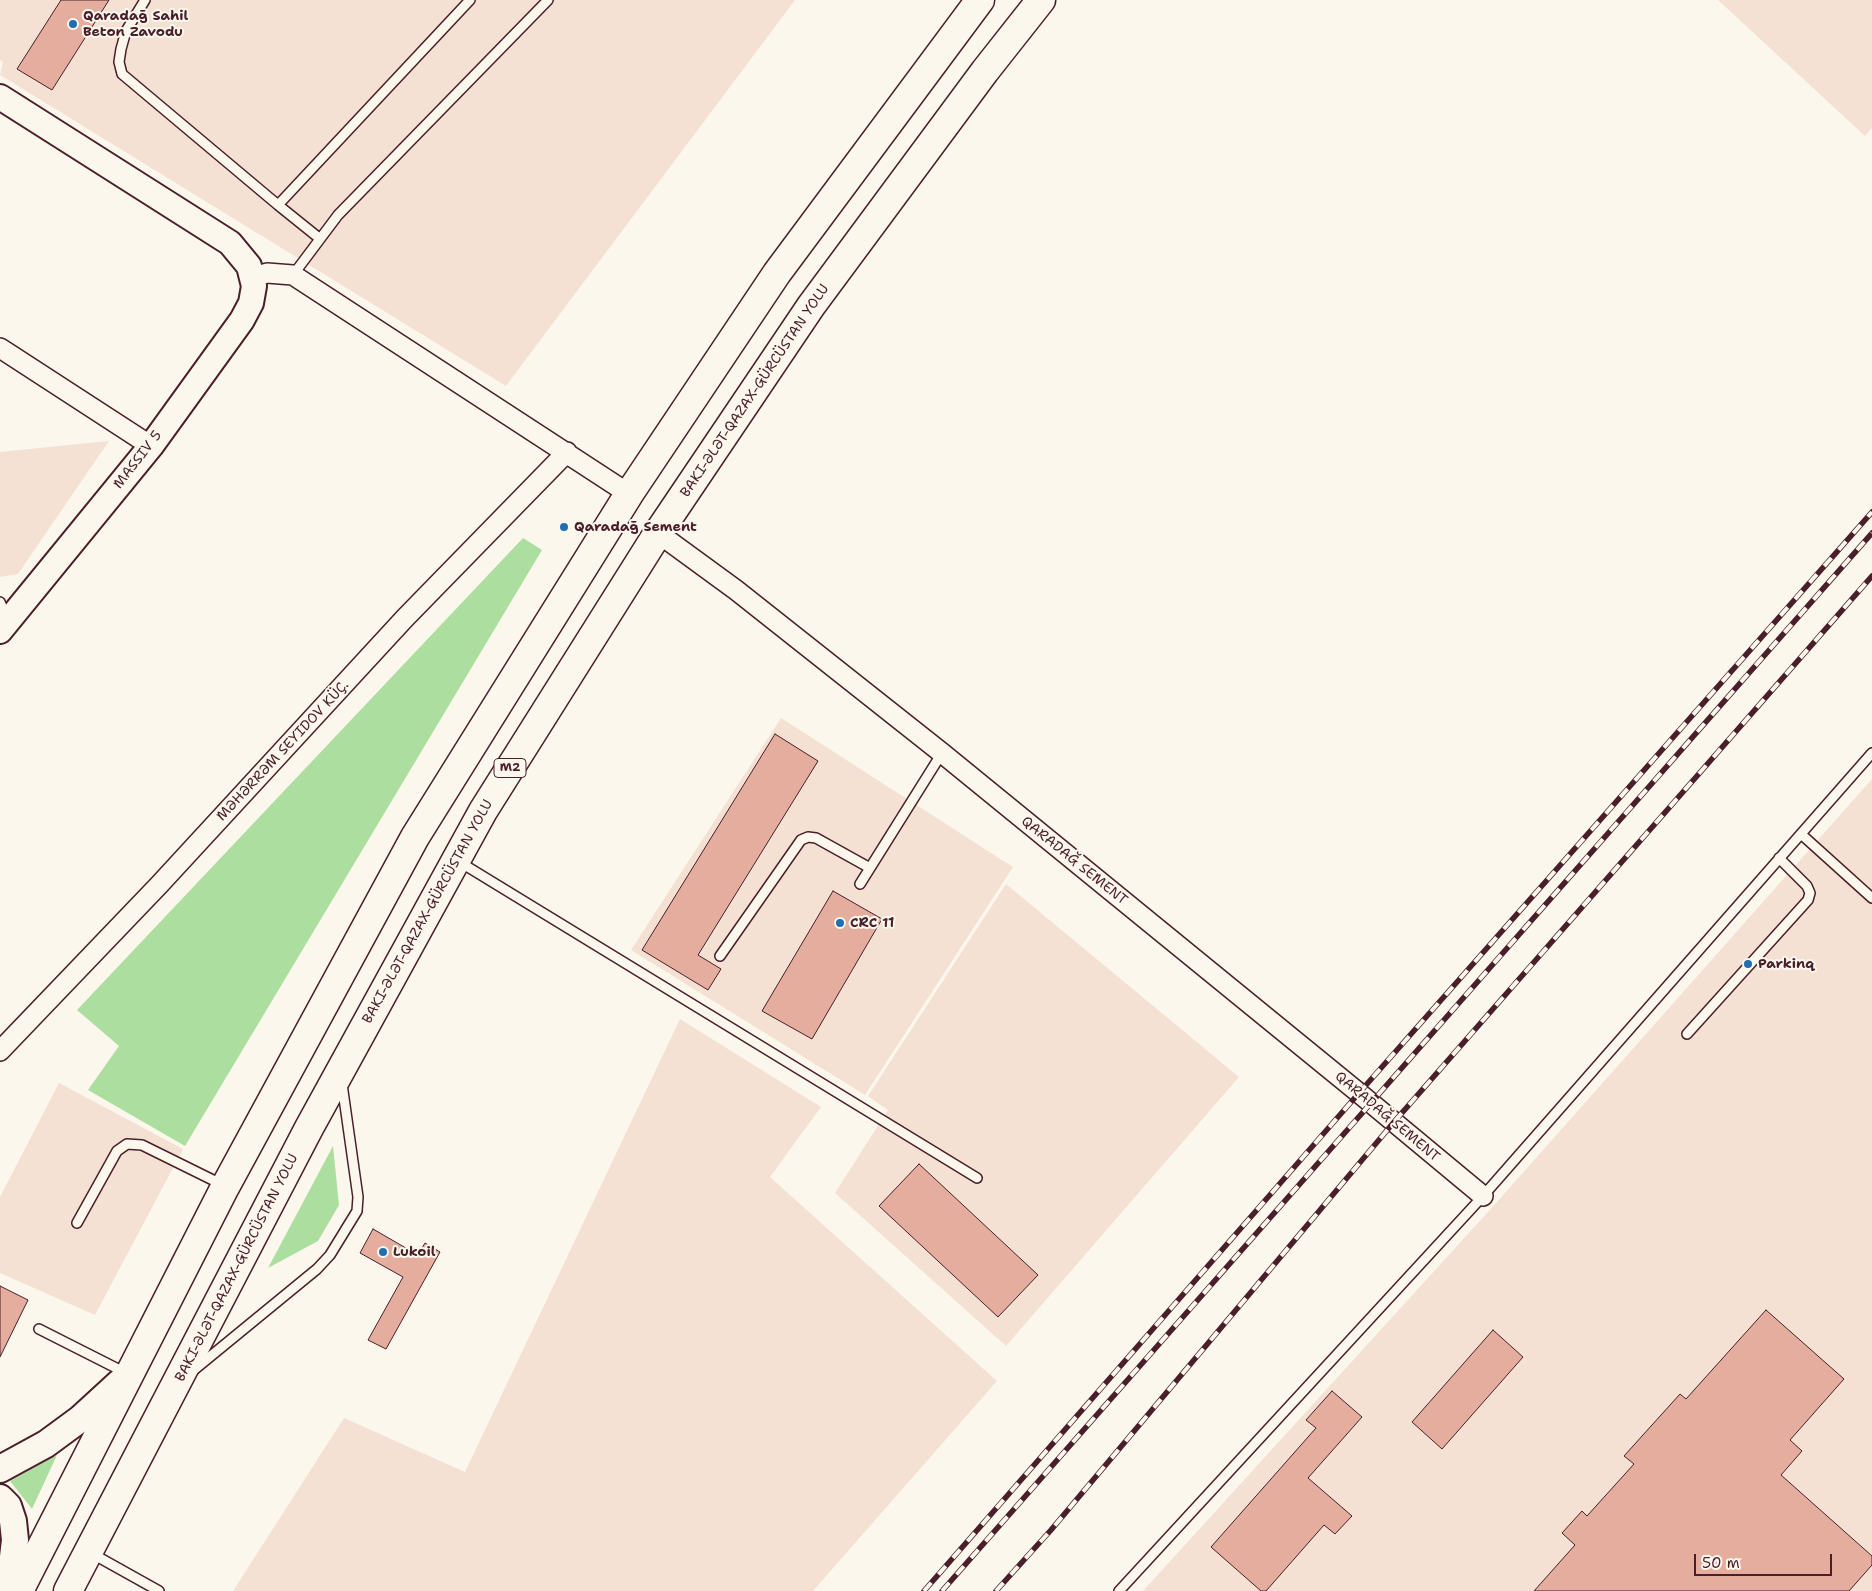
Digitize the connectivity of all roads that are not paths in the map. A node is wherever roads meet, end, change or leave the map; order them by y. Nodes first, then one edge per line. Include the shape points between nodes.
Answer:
1 (145, 0) edge
2 (470, 0) edge
3 (548, 0) edge
4 (980, 0) edge
5 (1041, 0) edge
6 (0, 97) edge
7 (278, 205) junction
8 (319, 238) junction
9 (292, 275) junction
10 (254, 277) junction
11 (0, 348) edge
12 (150, 446) junction
13 (567, 452) junction
14 (629, 494) junction
15 (658, 533) junction
16 (3, 618) edge
17 (942, 753) junction
18 (1872, 753) edge
19 (1801, 834) junction
20 (1779, 858) junction
21 (456, 859) junction
22 (870, 868) junction
23 (860, 884) dead end
24 (1871, 894) edge
25 (720, 956) dead end
26 (1686, 1034) dead end
27 (0, 1051) edge
28 (340, 1072) junction
29 (977, 1178) dead end
30 (225, 1187) junction
31 (1482, 1196) junction
32 (77, 1223) dead end
33 (39, 1329) dead end
34 (128, 1374) junction
35 (177, 1383) junction
36 (0, 1469) edge
37 (0, 1498) edge
38 (89, 1551) junction
39 (9, 1591) edge
40 (19, 1591) edge
41 (68, 1591) edge
42 (159, 1591) edge
43 (1119, 1591) edge

1 - 7 lane via 126,32 120,50 122,74
2 - 7 lane
3 - 8 lane
4 - 14 highway via 777,273
5 - 15 highway, M2 via 811,306
6 - 10 street via 230,243
7 - 8 lane
8 - 9 lane
9 - 10 street via 267,273
9 - 13 street
10 - 12 street, MASSIV 5 via 251,303 242,320
11 - 12 street
12 - 16 street, MASSIV 5
13 - 14 street
13 - 27 street, MƏHƏRRƏM SEYIDOV KÜÇ. via 405,618 159,885
14 - 30 highway via 415,837
15 - 17 street, QARADAĞ SEMENT via 736,590
15 - 21 highway, M2
17 - 22 lane
17 - 31 street, QARADAĞ SEMENT
18 - 19 lane
19 - 20 lane
19 - 24 lane
20 - 26 lane via 1808,886 1808,900
20 - 31 lane
21 - 28 highway, M2
21 - 29 lane
22 - 23 lane
22 - 25 lane via 816,838 801,840
28 - 35 highway, M2
28 - 35 lane via 358,1197 357,1211 330,1255 316,1269
30 - 32 lane via 142,1145 127,1144 117,1151
30 - 34 highway
31 - 43 lane
33 - 34 lane
34 - 36 main road via 80,1419 46,1444
34 - 40 highway
35 - 38 highway, M2
37 - 39 main road via 8,1506 14,1521
38 - 41 highway, M2
38 - 42 lane

